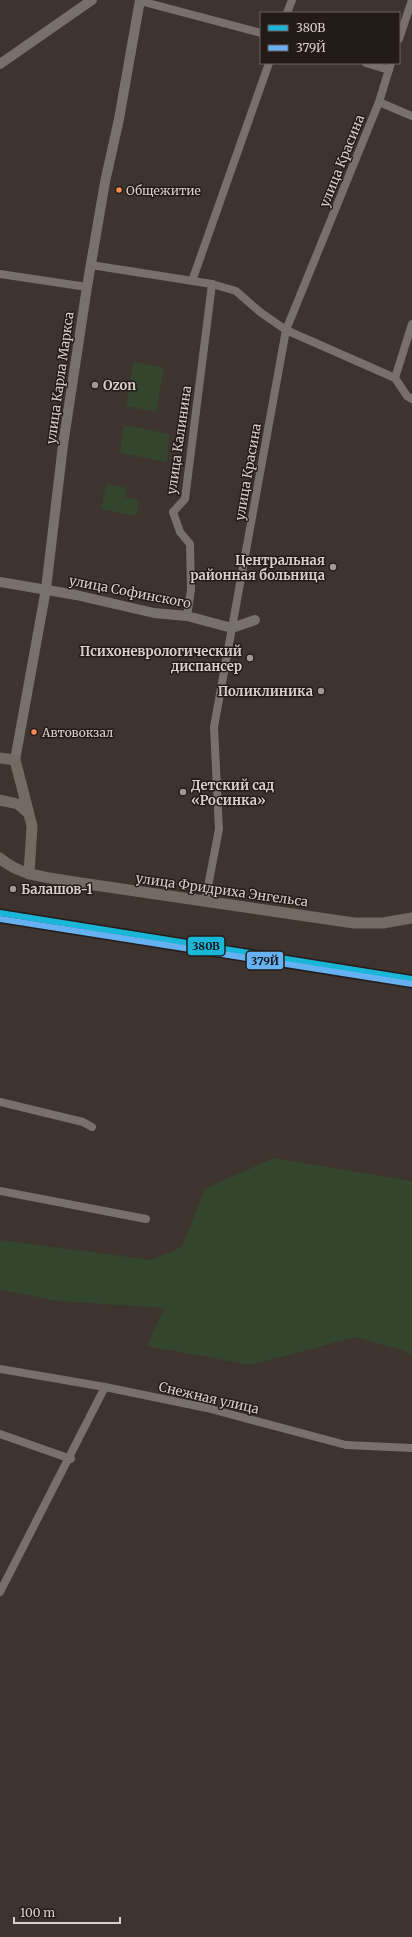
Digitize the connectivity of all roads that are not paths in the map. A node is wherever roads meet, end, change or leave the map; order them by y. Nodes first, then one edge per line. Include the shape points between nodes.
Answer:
1 (92, 0) edge
2 (292, 0) edge
3 (412, 0) edge
4 (140, 1) edge
5 (287, 12) edge
6 (260, 33) edge
7 (400, 36) edge
8 (0, 64) edge
9 (269, 64) edge
10 (374, 64) edge
11 (390, 66) edge
12 (379, 102) junction
13 (412, 116) edge
14 (91, 265) junction
15 (0, 274) edge
16 (192, 281) junction
17 (212, 284) junction
18 (87, 287) junction
19 (412, 324) edge
20 (286, 330) junction
21 (395, 378) junction
22 (412, 399) edge
23 (0, 582) edge
24 (46, 589) junction
25 (187, 616) junction
26 (255, 620) dead end
27 (232, 628) junction
28 (0, 758) edge
29 (15, 760) junction
30 (0, 800) edge
31 (29, 814) junction
32 (0, 858) edge
33 (30, 874) junction
34 (205, 902) junction
35 (412, 918) edge
36 (0, 1102) edge
37 (92, 1127) dead end
38 (0, 1191) edge
39 (146, 1219) dead end
40 (0, 1369) edge
41 (105, 1387) junction
42 (0, 1434) edge
43 (412, 1448) edge
44 (70, 1459) junction
45 (0, 1592) edge

1 - 8 street
2 - 5 street
3 - 7 street
4 - 6 street
4 - 14 street, улица Карла Маркса
9 - 16 street
10 - 11 street
11 - 12 street, улица Красина
12 - 13 street
12 - 20 street, улица Красина
14 - 16 street
14 - 18 street, улица Карла Маркса
15 - 18 street
16 - 17 street
17 - 20 street via 236,292
17 - 25 street, улица Калинина via 185,499 173,512 180,532 190,544 191,590
18 - 24 street, улица Карла Маркса via 63,445
19 - 21 street
20 - 21 street
20 - 27 street, улица Красина
21 - 22 street
23 - 24 street, улица Софинского
24 - 25 street, улица Софинского via 154,613
24 - 29 street, улица Карла Маркса
25 - 27 street, улица Софинского
26 - 27 street
27 - 34 street, улица Красина via 214,727 219,828
28 - 29 main road
29 - 31 main road
30 - 31 main road via 18,804
31 - 33 main road via 32,826
32 - 33 main road, улица Фридриха Энгельса via 13,868
33 - 34 main road, улица Фридриха Энгельса
34 - 35 main road, улица Фридриха Энгельса via 354,923 383,923
36 - 37 street via 83,1122
38 - 39 street
40 - 41 street, Снежная улица
41 - 43 street, Снежная улица via 207,1408 346,1445
41 - 44 street
42 - 44 street
44 - 45 street

